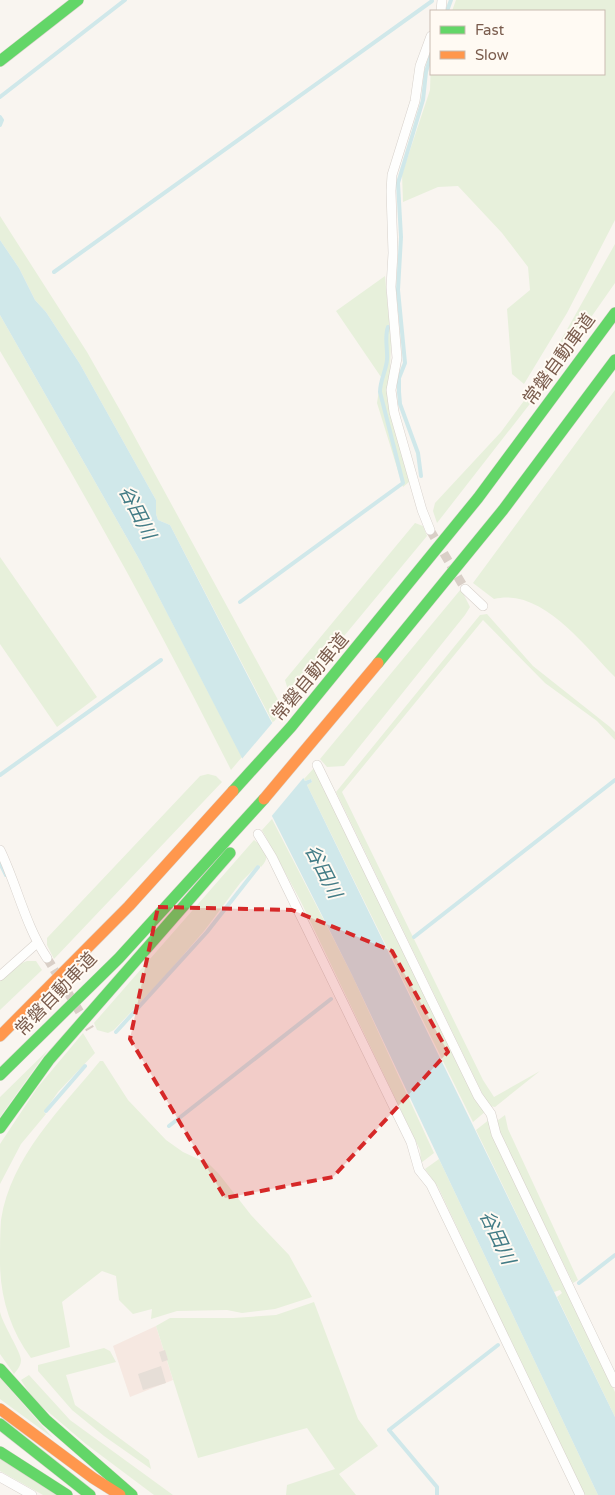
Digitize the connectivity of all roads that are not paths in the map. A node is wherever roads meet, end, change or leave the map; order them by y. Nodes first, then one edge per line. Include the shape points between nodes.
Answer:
1 (78, 0) edge
2 (430, 39) edge
3 (0, 61) edge
4 (615, 313) edge
5 (615, 360) edge
6 (430, 530) tunnel mouth
7 (465, 589) tunnel mouth
8 (483, 606) dead end
9 (317, 766) dead end
10 (255, 816) junction
11 (258, 834) dead end
12 (0, 850) edge
13 (37, 943) junction
14 (47, 958) tunnel mouth
15 (0, 976) edge
16 (0, 1036) edge
17 (0, 1075) edge
18 (0, 1128) edge
19 (0, 1369) edge
20 (615, 1383) edge
21 (0, 1409) edge
22 (0, 1424) edge
23 (0, 1452) edge
24 (0, 1477) edge
25 (32, 1495) edge
26 (67, 1495) edge
27 (90, 1495) edge
28 (120, 1495) edge
29 (132, 1495) edge
30 (580, 1495) edge

1 - 3 main road
2 - 6 street via 392,174 391,191 391,287 397,358 391,390 394,412
4 - 16 main road, 常磐自動車道 via 472,506 291,727 129,906
5 - 10 main road via 445,583 304,751
7 - 8 street
9 - 20 street via 478,1096 491,1114 496,1134
10 - 17 main road, 常磐自動車道
10 - 18 main road via 159,936 49,1060
11 - 30 street via 410,1142 419,1170 432,1185
12 - 13 street
13 - 14 street
13 - 15 street
19 - 29 main road via 48,1425 103,1467
21 - 28 main road
22 - 27 main road
23 - 26 main road
24 - 25 street

